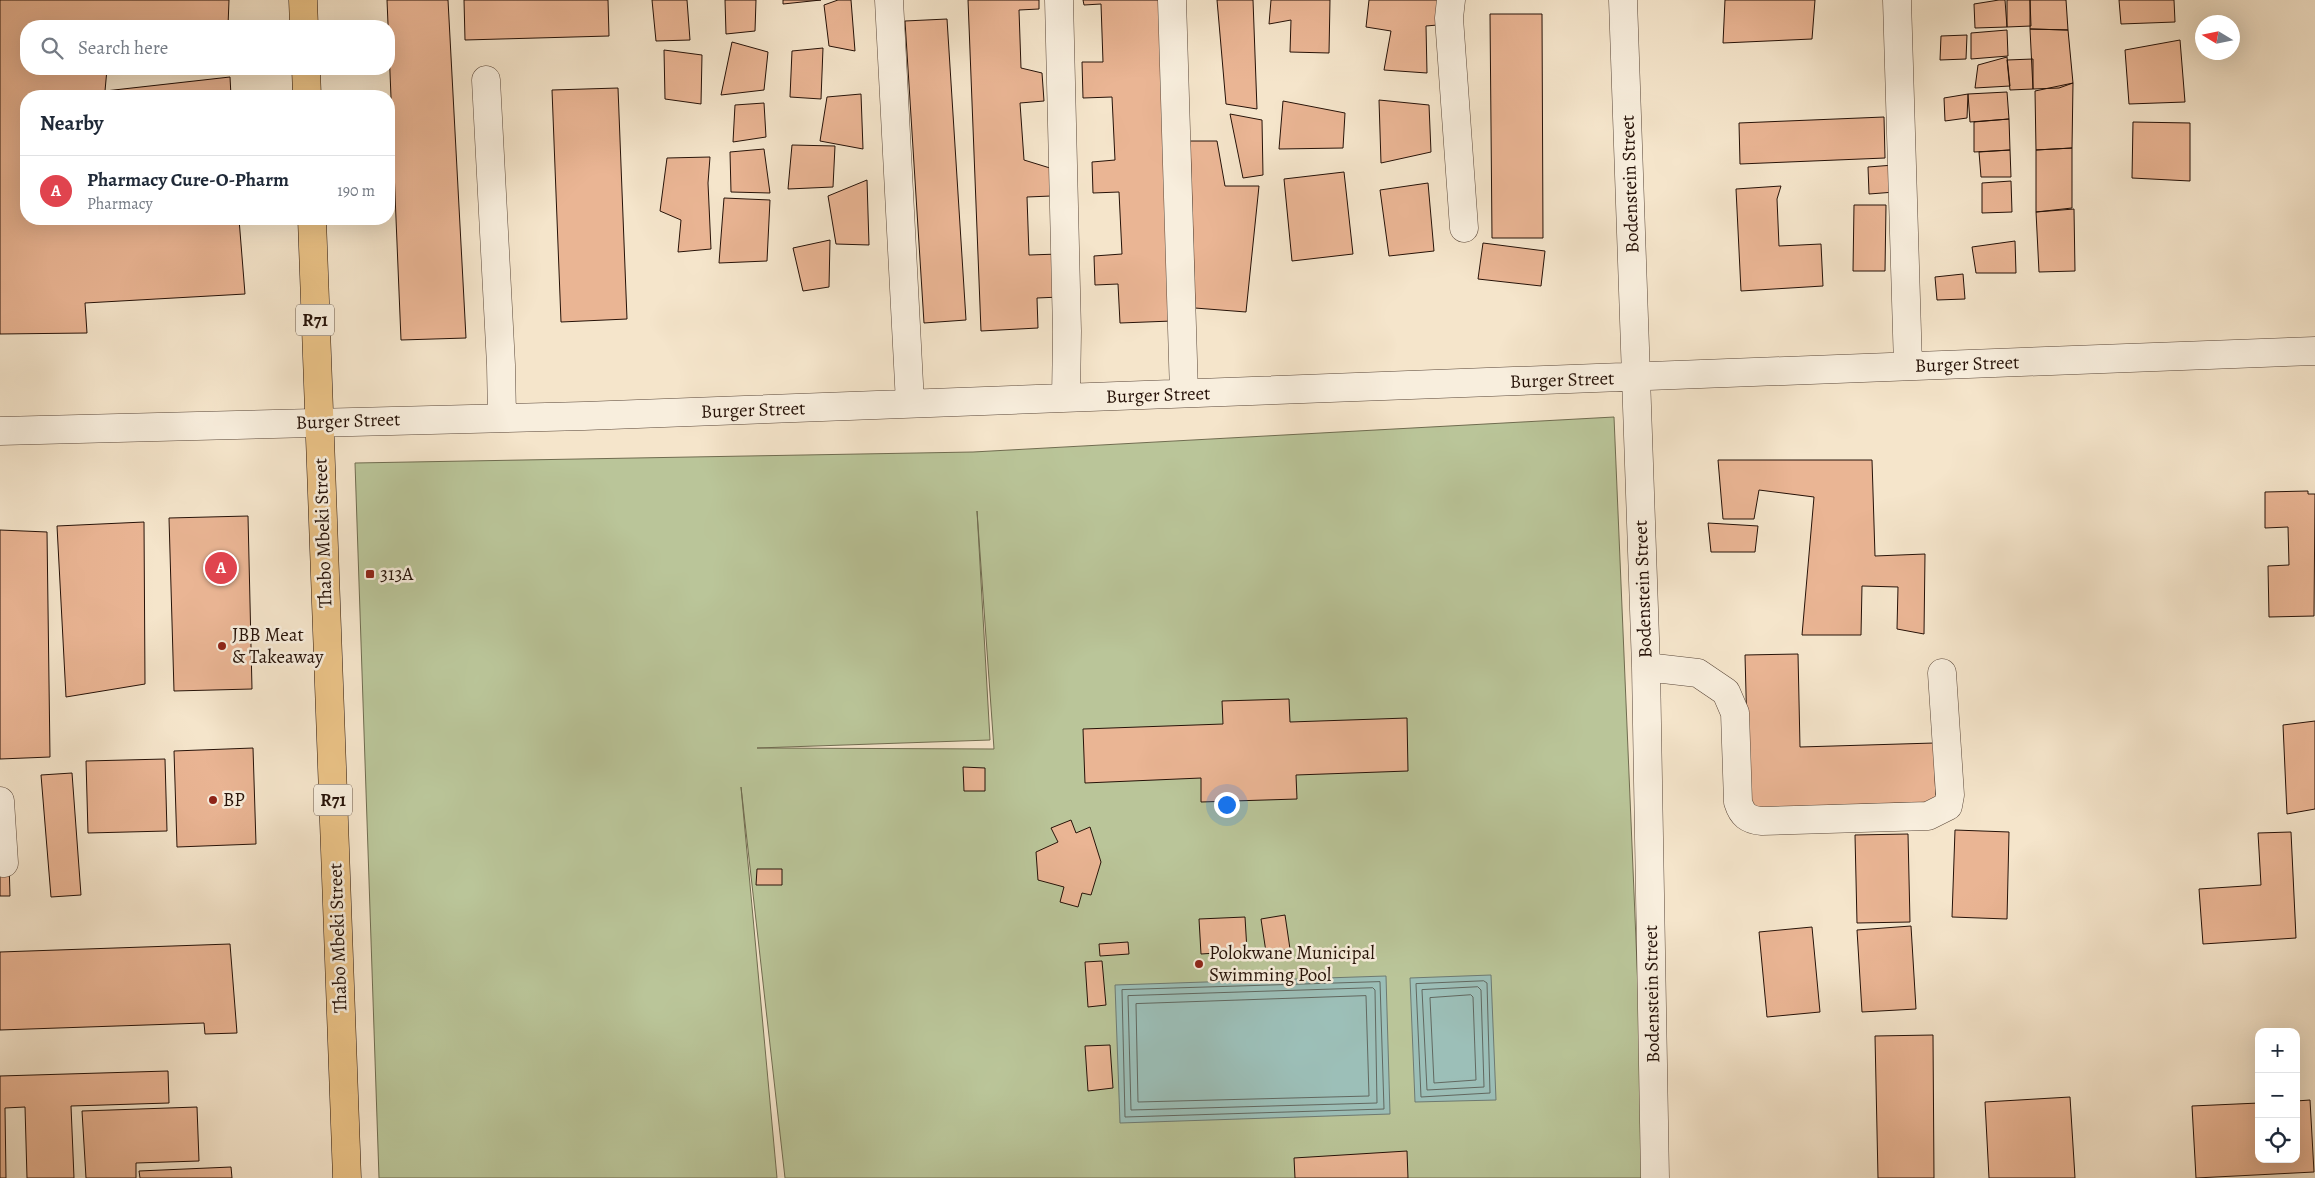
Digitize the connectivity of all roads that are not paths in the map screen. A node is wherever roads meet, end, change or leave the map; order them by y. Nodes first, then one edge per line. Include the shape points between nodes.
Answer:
1 (303, 0) edge
2 (888, 0) edge
3 (1059, 0) edge
4 (1172, 0) edge
5 (1452, 0) edge
6 (1623, 0) edge
7 (1897, 0) edge
8 (304, 20) edge
9 (306, 75) edge
10 (486, 80) dead end
11 (307, 90) edge
12 (312, 225) edge
13 (1464, 228) dead end
14 (2315, 351) edge
15 (1908, 366) junction
16 (1636, 377) junction
17 (1184, 393) junction
18 (1066, 398) junction
19 (910, 403) junction
20 (502, 417) junction
21 (320, 422) junction
22 (0, 431) edge
23 (1646, 667) junction
24 (1942, 673) dead end
25 (0, 801) edge
26 (4, 863) dead end
27 (347, 1178) edge
28 (1655, 1178) edge

1 - 8 main road
2 - 19 street
3 - 18 street
4 - 17 street
5 - 13 street via 1449,18
6 - 16 street, Bodenstein Street
7 - 15 street
9 - 11 main road
10 - 20 street
12 - 21 main road, Thabo Mbeki Street / R71
14 - 15 street, Burger Street
15 - 16 street, Burger Street
16 - 17 street, Burger Street
16 - 23 street, Bodenstein Street
17 - 18 street, Burger Street
18 - 19 street, Burger Street
19 - 20 street, Burger Street
20 - 21 street, Burger Street
21 - 22 street, Burger Street
21 - 27 main road, Thabo Mbeki Street / R71
23 - 24 street via 1698,673 1726,692 1735,713 1738,802 1741,812 1751,820 1762,821 1928,816 1948,806
23 - 28 street, Bodenstein Street
25 - 26 street

